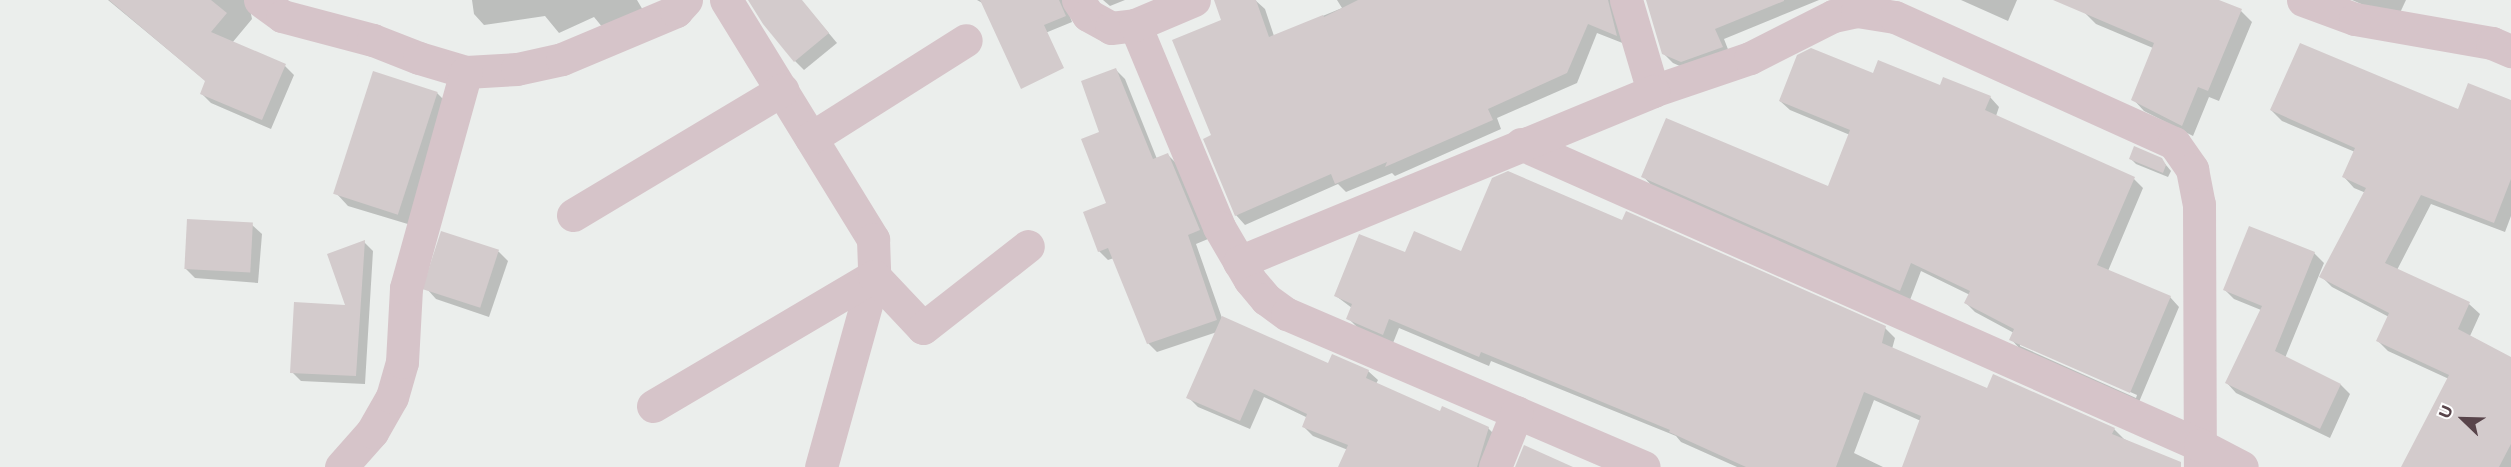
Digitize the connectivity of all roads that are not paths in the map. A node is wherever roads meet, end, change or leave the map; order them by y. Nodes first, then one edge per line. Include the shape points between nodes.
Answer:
1 (260, 0) edge
2 (686, 0) edge
3 (726, 0) edge
4 (1077, 0) edge
5 (1194, 0) edge
6 (1626, 0) edge
7 (2303, 0) edge
8 (1899, 8) edge
9 (1135, 26) junction
10 (966, 40) dead end
11 (2511, 51) edge
12 (465, 72) junction
13 (782, 90) junction
14 (1653, 91) junction
15 (811, 138) junction
16 (1521, 144) junction
17 (573, 215) dead end
18 (1028, 246) dead end
19 (1239, 262) junction
20 (874, 276) junction
21 (653, 406) dead end
22 (1517, 412) junction
23 (2200, 456) edge
24 (341, 467) edge
25 (821, 467) edge
26 (1495, 467) edge
27 (1644, 467) edge
28 (2242, 467) edge

1 - 12 street via 282,16 373,40
2 - 12 street via 676,11 562,59 517,69
3 - 13 street
4 - 9 street via 1088,15 1111,28
5 - 9 street
6 - 14 street
7 - 11 street via 2355,19 2492,43
8 - 14 street via 1833,16 1750,58
8 - 23 street via 2174,143 2192,169 2199,204
9 - 19 street via 1219,227
10 - 15 street
12 - 24 street via 406,288 402,362 392,397 372,432
13 - 15 street
13 - 17 street
14 - 16 street
15 - 20 street via 873,240
16 - 19 street
16 - 23 street
18 - 20 street via 923,328
19 - 22 street via 1266,299 1287,314
20 - 21 street
20 - 25 street
22 - 26 street
22 - 27 street
23 - 28 street

